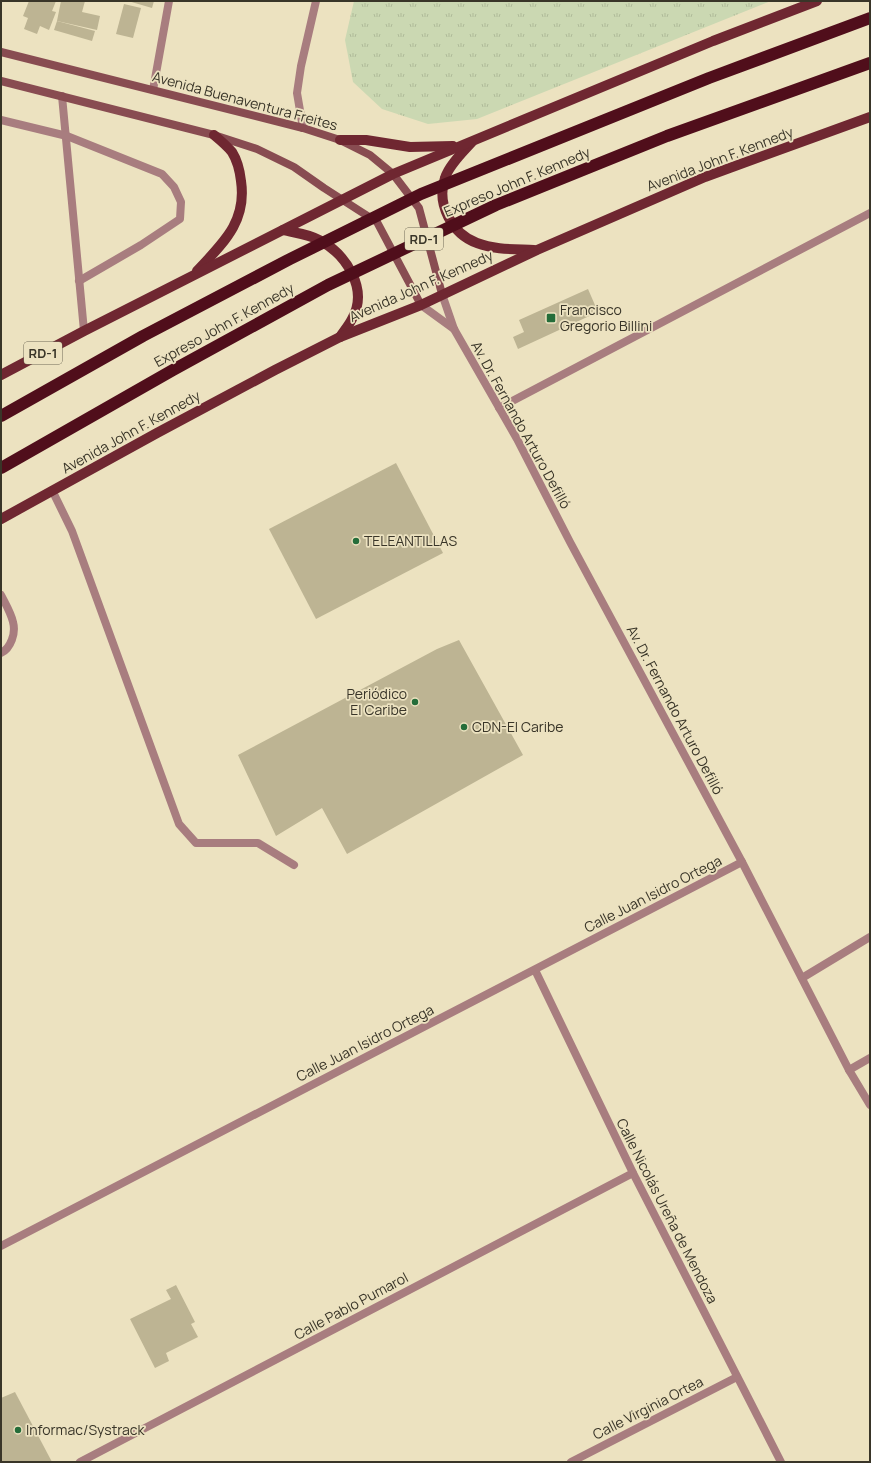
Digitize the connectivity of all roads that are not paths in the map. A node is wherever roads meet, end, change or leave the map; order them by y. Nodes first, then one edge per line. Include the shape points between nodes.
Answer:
1 (169, 1) edge
2 (316, 1) edge
3 (817, 1) edge
4 (870, 18) edge
5 (1, 52) edge
6 (870, 63) edge
7 (1, 81) edge
8 (153, 90) junction
9 (62, 96) junction
10 (870, 117) edge
11 (1, 120) edge
12 (303, 128) junction
13 (214, 135) junction
14 (67, 136) junction
15 (340, 140) junction
16 (473, 140) junction
17 (459, 146) junction
18 (393, 174) junction
19 (343, 200) junction
20 (870, 213) edge
21 (283, 230) junction
22 (537, 250) junction
23 (193, 276) junction
24 (79, 281) junction
25 (442, 294) junction
26 (421, 305) junction
27 (454, 329) junction
28 (84, 331) junction
29 (340, 337) junction
30 (1, 375) edge
31 (499, 408) junction
32 (1, 416) edge
33 (1, 468) edge
34 (52, 490) junction
35 (1, 519) edge
36 (1, 595) edge
37 (1, 653) edge
38 (742, 862) junction
39 (294, 865) dead end
40 (870, 937) edge
41 (535, 970) junction
42 (802, 978) junction
43 (870, 1058) edge
44 (849, 1070) junction
45 (870, 1105) edge
46 (633, 1173) junction
47 (1, 1246) edge
48 (737, 1377) junction
49 (80, 1462) edge
50 (571, 1462) edge
51 (781, 1462) edge

1 - 8 street
2 - 12 street via 300,66 297,93
3 - 16 main road, RD-1
4 - 32 highway, Expreso John F. Kennedy / RD-1 via 709,78 421,194 143,336
5 - 8 main road, Avenida Buenaventura Freites
6 - 33 highway, Expreso John F. Kennedy / RD-1 via 666,136 496,205 321,288
7 - 9 main road
8 - 12 main road, Avenida Buenaventura Freites
9 - 13 main road
9 - 14 street
10 - 22 main road, Avenida John F. Kennedy via 705,177
11 - 14 street
12 - 15 main road, Avenida Buenaventura Freites
13 - 19 main road via 257,149 294,167
13 - 23 main road via 232,153 240,171 241,210 236,224 223,243
14 - 24 street
14 - 24 street via 162,174 174,187 181,202 180,219
15 - 17 main road via 366,140 410,147
15 - 18 main road, Avenida Buenaventura Freites via 370,155
16 - 17 main road, RD-1
16 - 22 main road via 445,177 442,190 443,206 450,221 462,234 476,243 499,248
17 - 18 main road, RD-1
18 - 19 main road, RD-1
18 - 25 main road, Avenida Buenaventura Freites via 419,208
19 - 21 main road, RD-1
19 - 26 main road via 377,222
20 - 31 street
21 - 23 main road, RD-1
21 - 29 main road via 318,239 337,252 347,263 358,291 357,305 353,318
22 - 25 main road, Avenida John F. Kennedy
23 - 28 main road, RD-1
24 - 28 street
25 - 26 main road, Avenida John F. Kennedy
25 - 27 street
26 - 27 street
26 - 29 main road, Avenida John F. Kennedy
27 - 31 street, Av. Dr. Fernando Arturo Defilló
28 - 30 main road, RD-1
29 - 34 main road, Avenida John F. Kennedy
31 - 38 street, Av. Dr. Fernando Arturo Defilló
34 - 35 main road, Avenida John F. Kennedy
34 - 39 street via 72,531 179,824 196,843 258,843
36 - 37 street via 13,622 13,636 6,650
38 - 41 street, Calle Juan Isidro Ortega
38 - 42 street, Av. Dr. Fernando Arturo Defilló
40 - 42 street
41 - 46 street, Calle Nicolás Ureña de Mendoza
41 - 47 street, Calle Juan Isidro Ortega
42 - 44 street, Av. Dr. Fernando Arturo Defilló
43 - 44 street
44 - 45 street, Av. Dr. Fernando Arturo Defilló
46 - 48 street, Calle Nicolás Ureña de Mendoza
46 - 49 street, Calle Pablo Pumarol
48 - 50 street, Calle Virginia Ortea
48 - 51 street, Calle Nicolás Ureña de Mendoza

